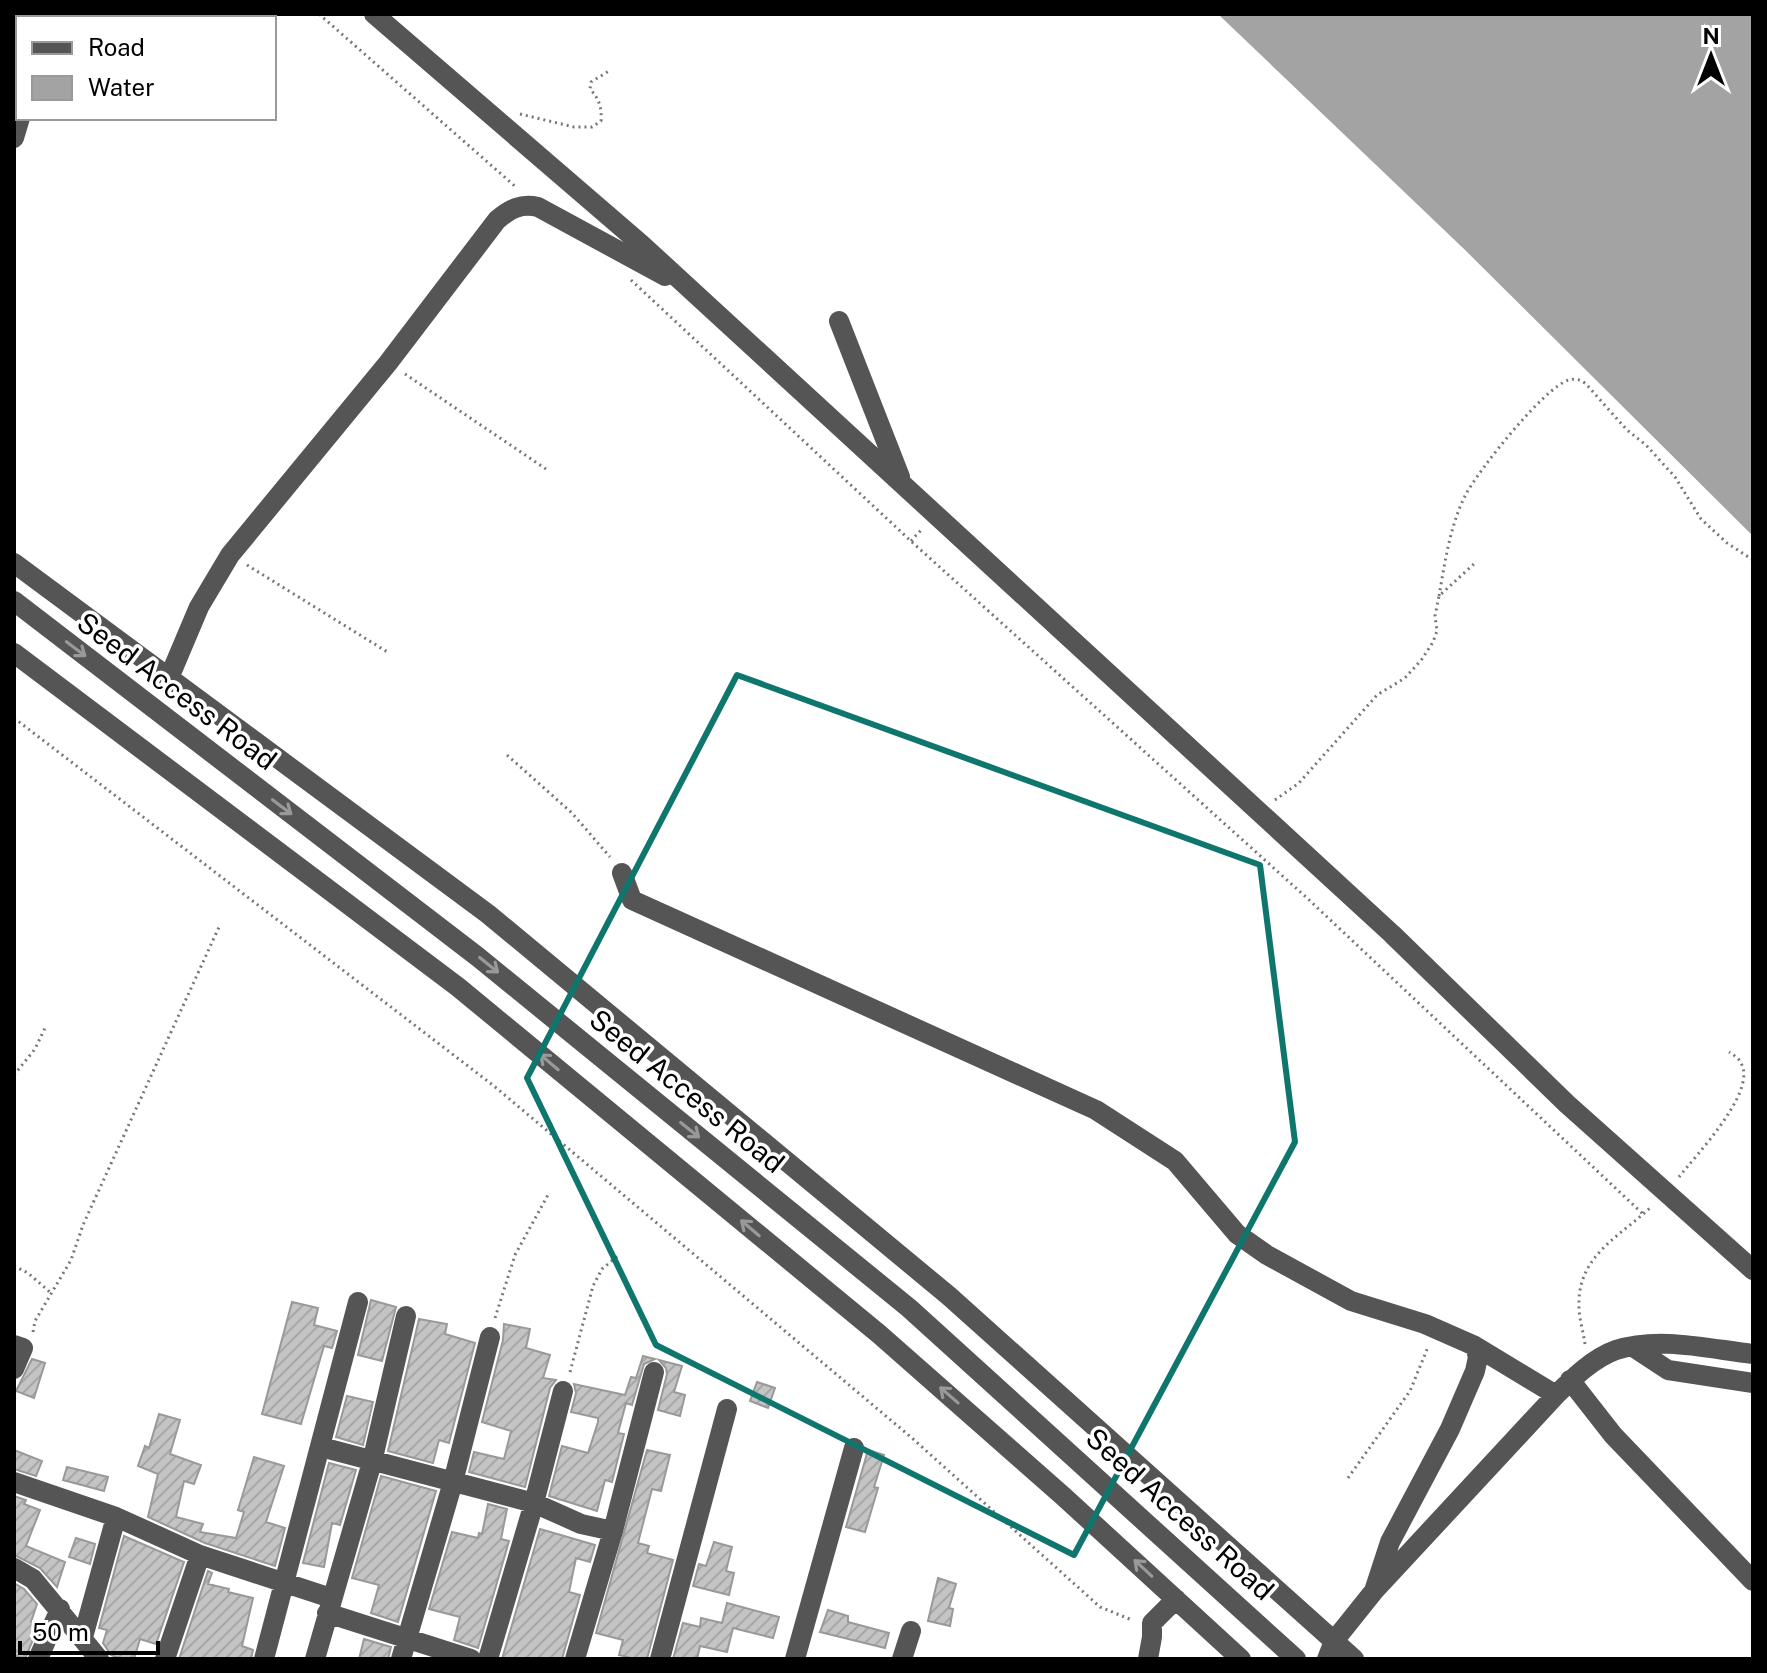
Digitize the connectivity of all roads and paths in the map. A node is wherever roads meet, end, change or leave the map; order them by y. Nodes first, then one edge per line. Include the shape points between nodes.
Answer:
1 (319, 14) edge
2 (374, 14) edge
3 (609, 71) dead end
4 (493, 116) junction
5 (527, 205) junction
6 (629, 278) dead end
7 (689, 289) junction
8 (839, 321) dead end
9 (388, 363) junction
10 (546, 469) dead end
11 (903, 485) junction
12 (230, 555) junction
13 (1753, 560) edge
14 (14, 563) edge
15 (1475, 563) dead end
16 (1439, 596) junction
17 (14, 601) edge
18 (14, 653) edge
19 (389, 653) dead end
20 (169, 678) junction
21 (14, 718) edge
22 (507, 755) dead end
23 (1259, 812) junction
24 (622, 873) joint
25 (219, 927) dead end
26 (45, 1028) dead end
27 (1729, 1052) dead end
28 (14, 1075) edge
29 (1666, 1192) junction
30 (549, 1193) dead end
31 (1643, 1214) junction
32 (620, 1254) dead end
33 (14, 1266) edge
34 (1753, 1270) edge
35 (51, 1293) junction
36 (358, 1302) dead end
37 (406, 1316) dead end
38 (1436, 1328) junction
39 (490, 1337) joint
40 (18, 1346) edge
41 (1475, 1346) junction
42 (1633, 1347) junction
43 (1753, 1354) edge
44 (1588, 1367) junction
45 (14, 1369) edge
46 (654, 1372) dead end
47 (1753, 1383) edge
48 (1563, 1388) junction
49 (563, 1391) joint
50 (727, 1409) dead end
51 (321, 1447) junction
52 (854, 1448) dead end
53 (372, 1462) junction
54 (1348, 1478) dead end
55 (14, 1482) edge
56 (453, 1482) junction
57 (534, 1503) junction
58 (116, 1517) junction
59 (613, 1531) junction
60 (200, 1555) junction
61 (14, 1568) edge
62 (1753, 1581) edge
63 (284, 1585) junction
64 (1374, 1591) junction
65 (1176, 1599) junction
66 (329, 1605) junction
67 (60, 1609) junction
68 (1152, 1623) junction
69 (911, 1631) dead end
70 (83, 1637) junction
71 (404, 1649) edge
72 (1330, 1650) edge
73 (38, 1659) edge
74 (99, 1659) edge
75 (165, 1659) edge
76 (264, 1659) edge
77 (315, 1659) edge
78 (471, 1659) edge
79 (488, 1659) edge
80 (575, 1659) edge
81 (660, 1659) edge
82 (795, 1659) edge
83 (902, 1659) edge
84 (1148, 1659) edge
85 (1241, 1659) edge
86 (1296, 1659) edge
87 (1354, 1659) edge

1 - 5 path via 516,187
2 - 4 street
3 - 4 path via 591,82 602,111 601,121 592,127 508,113
4 - 7 street
5 - 7 street
5 - 9 street via 497,220
6 - 31 path via 1307,898
7 - 11 street
8 - 11 street
9 - 10 path
9 - 12 street
11 - 23 street
12 - 19 path
12 - 20 street via 199,607
13 - 16 path via 1701,519 1675,477 1646,445 1586,384 1571,379 1523,419 1476,477 1452,531
14 - 20 street
15 - 16 path
16 - 23 path via 1437,631 1422,659 1405,678 1377,695 1299,783
17 -> 86 street, Seed Access Road via 478,957 909,1308
65 -> 18 street via 879,1334 458,987
20 - 72 street via 488,914 913,1265
21 - 68 path via 494,1086 912,1438 1100,1607 1128,1620
22 - 24 path via 572,813
23 - 29 street
24 - 38 street via 632,900 1096,1110 1175,1161 1237,1234 1267,1255 1351,1301
25 - 35 path via 71,1260
26 - 28 path
27 - 29 path via 1744,1067 1740,1089 1719,1128
29 - 31 path
29 - 34 street
30 - 39 path via 515,1255
31 - 44 path via 1604,1245 1582,1280 1578,1302
32 - 49 path via 602,1269 593,1286
33 - 35 path
35 - 40 path via 28,1345
36 - 51 street
37 - 53 street
38 - 41 street
38 - 54 path via 1410,1391
39 - 56 street
40 - 45 street
41 - 48 street
41 - 64 street via 1475,1371 1390,1542
42 - 43 street via 1687,1345
42 - 44 street
42 - 47 street via 1668,1370
44 - 48 street
46 - 59 street
48 - 62 street
48 - 64 street
49 - 57 street
50 - 81 street
51 - 53 street
51 - 63 street
52 - 82 street
53 - 56 street
53 - 66 street
55 - 58 street
56 - 57 street
56 - 71 street
57 - 59 street via 581,1524
57 - 79 street
58 - 60 street
58 - 70 street
59 - 80 street
60 - 63 street
60 - 75 street
61 - 67 street via 33,1579
63 - 66 street
63 - 76 street
64 - 72 street
65 - 68 street
65 - 85 street
66 - 71 street
66 - 77 street
67 - 70 street
67 - 73 street
68 - 84 street
69 - 83 street
70 - 74 street
71 - 78 street
72 - 87 street

